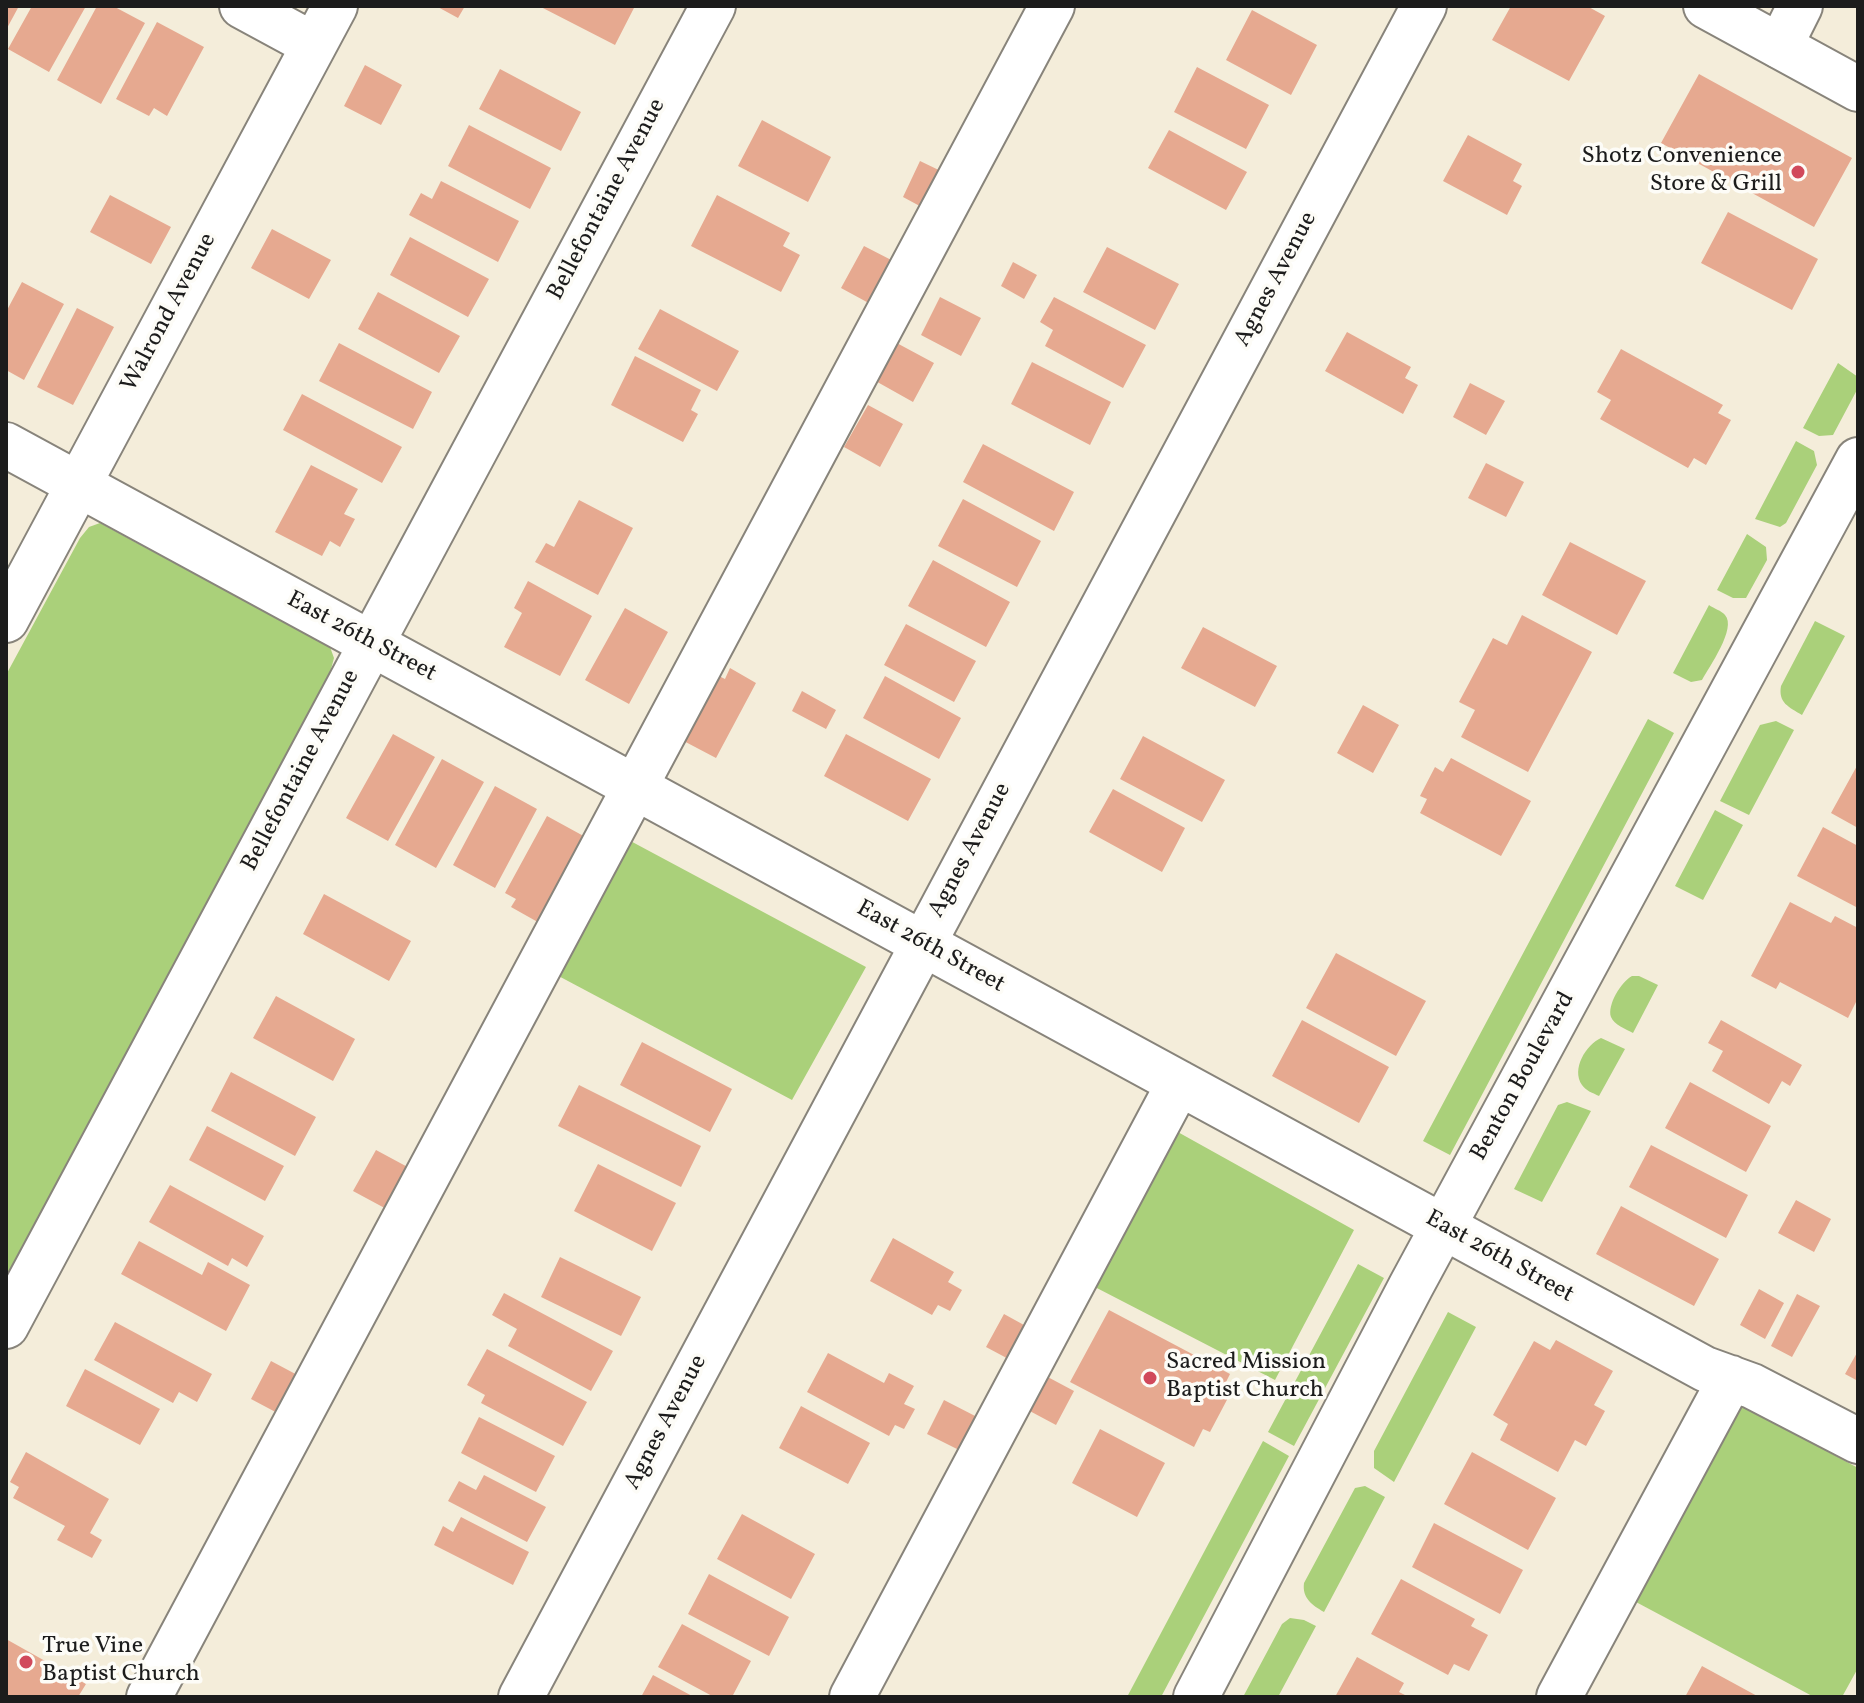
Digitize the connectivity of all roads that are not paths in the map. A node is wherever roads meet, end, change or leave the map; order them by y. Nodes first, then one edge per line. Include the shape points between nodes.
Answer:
1 (242, 6) edge
2 (335, 6) edge
3 (713, 6) edge
4 (1052, 6) edge
5 (1424, 6) edge
6 (1706, 6) edge
7 (1800, 6) edge
8 (314, 45) junction
9 (1780, 46) junction
10 (1858, 89) edge
11 (6, 445) edge
12 (1858, 460) edge
13 (78, 485) junction
14 (6, 620) edge
15 (370, 643) junction
16 (634, 787) junction
17 (921, 943) junction
18 (1179, 1083) junction
19 (1443, 1227) junction
20 (6, 1326) edge
21 (1731, 1378) junction
22 (1858, 1441) edge
23 (149, 1697) edge
24 (521, 1697) edge
25 (852, 1697) edge
26 (1196, 1697) edge
27 (1559, 1697) edge

1 - 8 street
2 - 8 street, Walrond Avenue
3 - 15 street, Bellefontaine Avenue
4 - 16 street
5 - 17 street, Agnes Avenue
6 - 9 street
7 - 9 street
8 - 13 street, Walrond Avenue
9 - 10 street
11 - 13 street, East 26th Street
12 - 19 street, Benton Boulevard
13 - 14 street, Walrond Avenue
13 - 15 street, East 26th Street
15 - 16 street, East 26th Street
15 - 20 street, Bellefontaine Avenue
16 - 17 street, East 26th Street
16 - 23 street
17 - 18 street, East 26th Street
17 - 24 street, Agnes Avenue
18 - 19 street, East 26th Street
18 - 25 street
19 - 21 street, East 26th Street via 1705,1369
19 - 26 street, Benton Boulevard
21 - 22 street, East 26th Street
21 - 27 street

